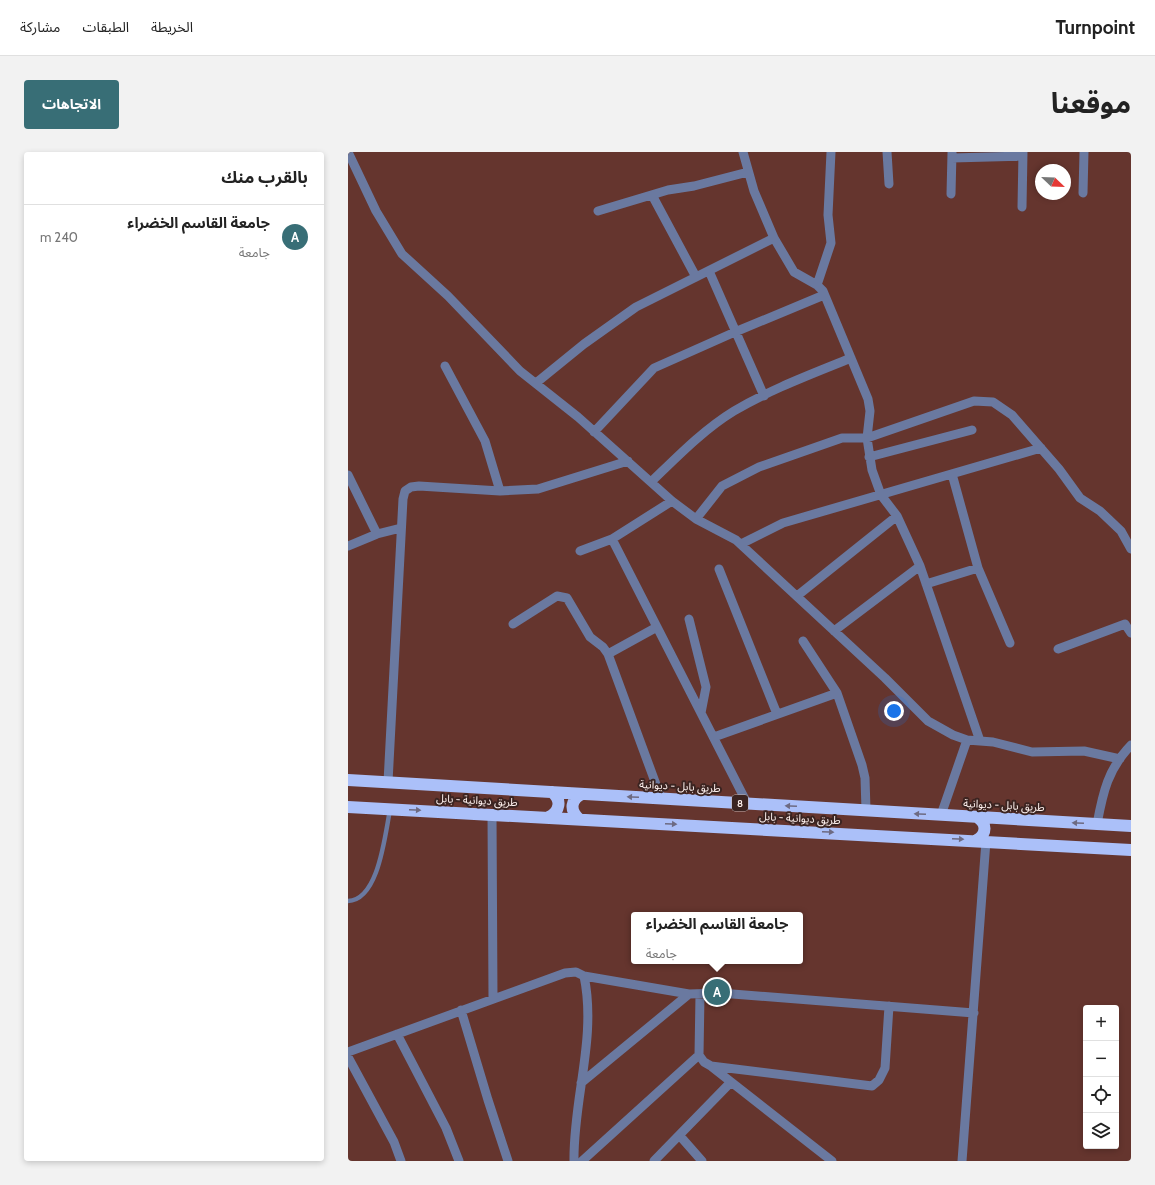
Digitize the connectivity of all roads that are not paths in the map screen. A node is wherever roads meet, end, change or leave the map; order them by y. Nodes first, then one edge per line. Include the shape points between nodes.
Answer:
1 (348, 152) edge
2 (742, 152) edge
3 (831, 152) edge
4 (887, 152) edge
5 (1084, 152) edge
6 (1023, 154) edge
7 (952, 155) edge
8 (748, 172) junction
9 (889, 184) dead end
10 (1083, 193) dead end
11 (951, 194) dead end
12 (652, 195) junction
13 (1022, 207) dead end
14 (598, 211) dead end
15 (774, 238) junction
16 (709, 271) junction
17 (696, 277) junction
18 (817, 285) junction
19 (824, 295) junction
20 (735, 332) junction
21 (851, 358) junction
22 (445, 366) dead end
23 (536, 383) junction
24 (764, 396) junction
25 (972, 430) dead end
26 (594, 432) junction
27 (867, 438) junction
28 (1041, 448) junction
29 (869, 457) junction
30 (628, 461) junction
31 (952, 474) junction
32 (348, 475) edge
33 (651, 482) junction
34 (500, 491) junction
35 (881, 495) junction
36 (672, 501) junction
37 (897, 516) junction
38 (696, 519) junction
39 (401, 528) junction
40 (377, 534) junction
41 (612, 539) junction
42 (741, 544) junction
43 (348, 546) edge
44 (1131, 549) edge
45 (580, 551) dead end
46 (920, 566) junction
47 (978, 568) junction
48 (719, 569) dead end
49 (926, 584) junction
50 (797, 596) junction
51 (1131, 617) edge
52 (689, 619) dead end
53 (513, 624) dead end
54 (1125, 624) junction
55 (657, 627) junction
56 (834, 631) junction
57 (1131, 633) edge
58 (803, 641) dead end
59 (1010, 643) dead end
60 (1058, 649) dead end
61 (608, 654) junction
62 (836, 693) junction
63 (701, 713) junction
64 (777, 714) junction
65 (714, 737) junction
66 (967, 740) junction
67 (980, 740) junction
68 (1129, 748) edge
69 (1120, 759) junction
70 (348, 780) edge
71 (388, 782) junction
72 (552, 792) junction
73 (582, 794) junction
74 (661, 798) junction
75 (747, 803) junction
76 (348, 807) edge
77 (391, 809) junction
78 (866, 810) junction
79 (492, 814) junction
80 (941, 815) junction
81 (549, 817) junction
82 (988, 818) junction
83 (579, 819) junction
84 (1097, 824) junction
85 (1131, 826) edge
86 (987, 841) junction
87 (1131, 850) edge
88 (348, 901) edge
89 (584, 976) junction
90 (689, 994) junction
91 (700, 995) junction
92 (493, 999) junction
93 (889, 1006) junction
94 (461, 1010) junction
95 (974, 1013) junction
96 (397, 1034) junction
97 (348, 1052) edge
98 (699, 1054) junction
99 (348, 1057) edge
100 (711, 1066) junction
101 (731, 1082) junction
102 (581, 1083) junction
103 (680, 1136) junction
104 (402, 1161) edge
105 (459, 1161) edge
106 (508, 1161) edge
107 (574, 1161) edge
108 (582, 1161) edge
109 (654, 1161) edge
110 (702, 1161) edge
111 (832, 1161) edge
112 (962, 1161) edge

1 - 23 street via 376,211 402,254 448,296 520,371
2 - 8 street
3 - 18 street via 828,215 831,243
4 - 9 street
5 - 10 street
6 - 7 street
6 - 13 street
7 - 11 street
8 - 12 street
8 - 15 street
12 - 14 street
12 - 17 street
15 - 16 street
15 - 18 street via 794,272
16 - 17 street
16 - 20 street
17 - 23 street via 636,307 584,344
18 - 19 street
19 - 20 street
19 - 21 street
20 - 24 street
20 - 26 street via 654,368
21 - 24 street
21 - 27 street via 868,399 870,411
22 - 34 street via 485,441
23 - 26 street
24 - 33 street via 734,411 691,443
25 - 29 street
26 - 30 street
27 - 28 street via 974,401 993,402 1012,415
27 - 29 street
27 - 38 street via 842,438 759,467 722,486
28 - 31 street
28 - 44 street via 1080,498 1100,511 1121,531
29 - 35 street
30 - 33 street
30 - 34 street via 538,489
31 - 35 street
31 - 47 street
32 - 40 street
33 - 36 street
34 - 39 street via 411,487 405,491 403,499
35 - 37 street
35 - 42 street via 783,523
36 - 38 street
36 - 41 street
37 - 46 street
37 - 50 street
38 - 42 street
39 - 40 street
39 - 71 street
40 - 43 street
41 - 45 street
41 - 55 street
42 - 50 street
46 - 49 street
46 - 56 street
47 - 49 street
47 - 59 street
48 - 64 street
49 - 67 street
50 - 56 street
51 - 54 street
52 - 63 street via 706,687
53 - 61 street via 557,596 562,596 567,598 590,637
54 - 57 street
54 - 60 street
55 - 61 street
55 - 63 street
56 - 66 street via 928,721 952,735
58 - 62 street
61 - 74 street
62 - 64 street
62 - 78 street via 862,765
63 - 65 street
64 - 65 street
65 - 75 street
66 - 67 street
66 - 80 street
67 - 69 street via 1032,752 1084,751
68 - 69 street
69 - 84 street via 1104,789
70 - 71 highway, طريق بابل - ديوانية / 8
71 - 72 highway, طريق بابل - ديوانية / 8
72 - 73 highway, طريق بابل - ديوانية / 8
72 - 81 highway via 559,805 558,810
74 -> 73 highway, طريق بابل - ديوانية / 8
73 - 83 highway via 572,805
74 - 75 highway, طريق بابل - ديوانية / 8
78 -> 75 highway, طريق بابل - ديوانية / 8
76 - 77 highway, طريق ديوانية - بابل / 8
77 -> 79 highway, طريق ديوانية - بابل / 8
77 - 88 lane via 377,870 367,892
80 -> 78 highway, طريق بابل - ديوانية / 8
79 - 81 highway, طريق ديوانية - بابل / 8
79 - 92 street
80 - 82 highway, طريق بابل - ديوانية / 8
81 - 83 highway, طريق ديوانية - بابل / 8
84 -> 82 highway, طريق بابل - ديوانية / 8
82 - 86 highway via 994,824
82 - 86 highway via 982,822 985,828 983,836
83 -> 86 highway, طريق ديوانية - بابل / 8
84 - 85 highway, طريق بابل - ديوانية / 8
86 - 87 highway, طريق ديوانية - بابل / 8
86 - 95 street
89 - 90 street
89 - 92 street via 576,972 566,973
89 - 102 street via 588,998 588,1024
90 - 91 street
90 - 102 street
91 - 93 street via 720,993
91 - 98 street
92 - 94 street
93 - 95 street
93 - 100 street via 884,1068 879,1080 872,1086
94 - 96 street
94 - 106 street
95 - 112 street
96 - 97 street
96 - 105 street via 446,1128
98 - 100 street via 704,1062
98 - 108 street
99 - 104 street
100 - 101 street
101 - 103 street
101 - 111 street
102 - 107 street via 573,1135
103 - 109 street
103 - 110 street

